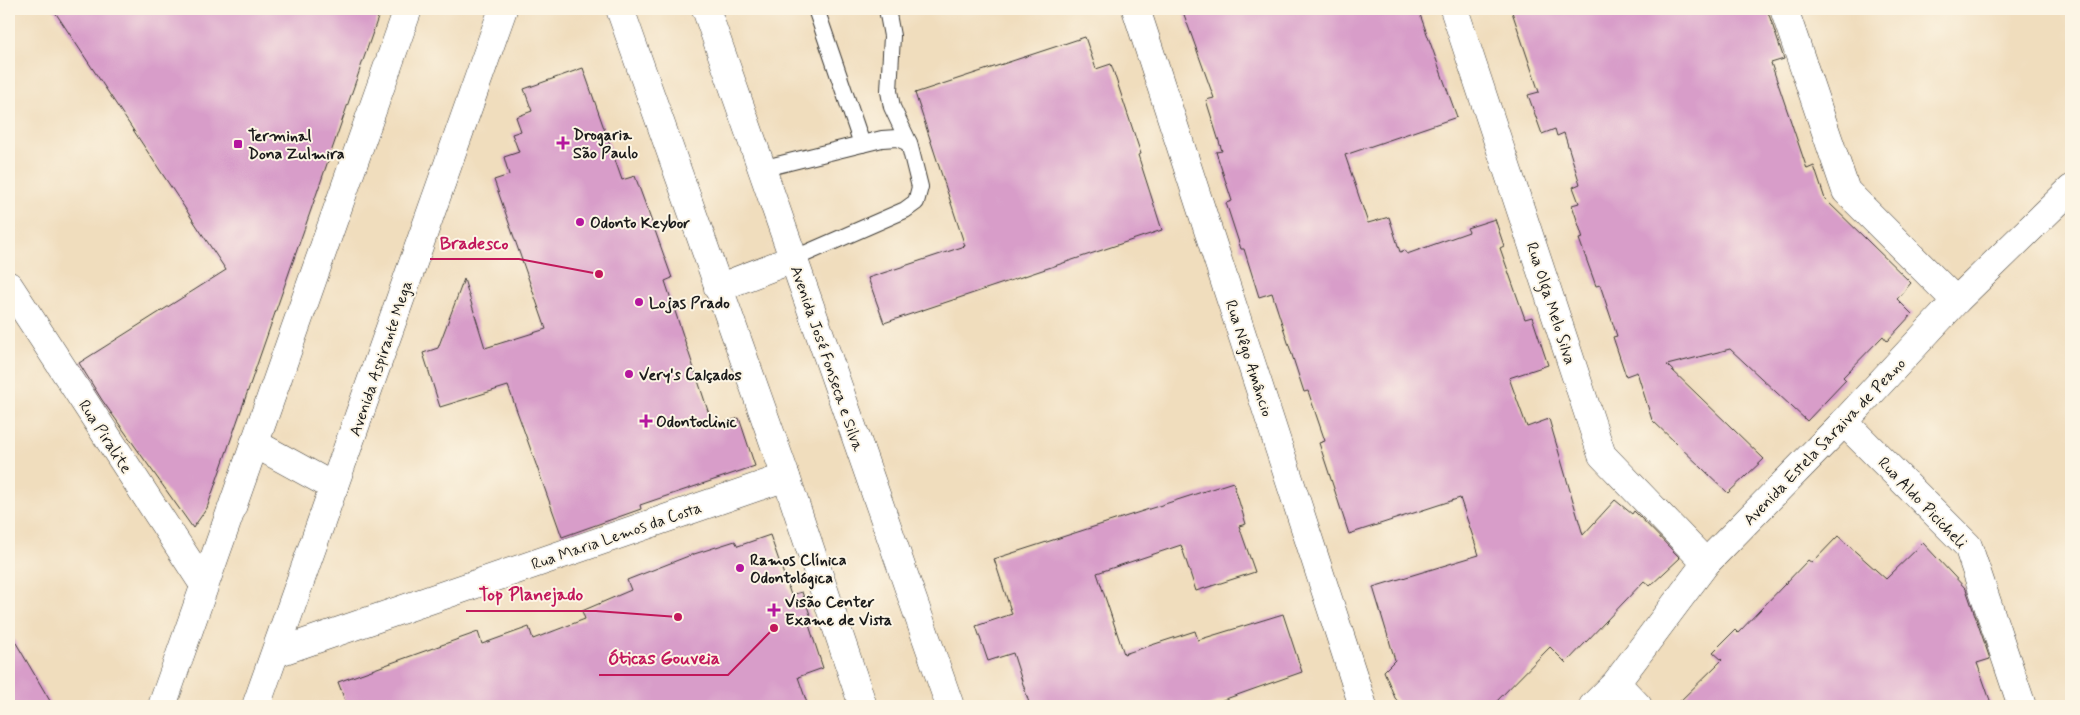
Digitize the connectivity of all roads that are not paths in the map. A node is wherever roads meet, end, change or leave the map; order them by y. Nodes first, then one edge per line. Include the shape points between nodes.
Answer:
1 (408, 9) edge
2 (503, 9) edge
3 (620, 9) edge
4 (706, 9) edge
5 (816, 9) edge
6 (886, 9) edge
7 (1136, 9) edge
8 (1454, 9) edge
9 (1784, 9) edge
10 (909, 143) junction
11 (862, 144) junction
12 (761, 169) junction
13 (2071, 188) edge
14 (793, 259) junction
15 (9, 286) edge
16 (718, 288) junction
17 (1956, 301) junction
18 (1844, 422) junction
19 (254, 443) junction
20 (786, 477) junction
21 (334, 488) junction
22 (1706, 562) junction
23 (204, 586) junction
24 (276, 653) junction
25 (1616, 683) junction
26 (162, 706) edge
27 (256, 706) edge
28 (864, 706) edge
29 (950, 706) edge
30 (1364, 706) edge
31 (1592, 706) edge
32 (1638, 706) edge
33 (2022, 706) edge

1 - 19 street
2 - 21 street, Avenida Aspirante Mega
3 - 16 street
4 - 12 street, Avenida José Fonseca e Silva
5 - 11 lane
6 - 10 lane via 892,36 889,91 892,107
7 - 30 street, Rua Nêgo Amâncio
8 - 22 street, Rua Olga Melo Silva via 1602,456
9 - 17 street via 1846,191
10 - 11 lane via 896,138
10 - 14 lane via 920,187 916,202
11 - 12 lane
12 - 14 street, Avenida José Fonseca e Silva
13 - 17 street, Avenida Estela Saraiva de Peano
14 - 16 street
14 - 29 street, Avenida José Fonseca e Silva
15 - 23 street, Rua Piralite
16 - 20 street
17 - 18 street, Avenida Estela Saraiva de Peano
18 - 22 street, Avenida Estela Saraiva de Peano
18 - 33 street, Rua Aldo Picicheli via 1968,546
19 - 21 street
19 - 23 street
20 - 24 street, Rua Maria Lemos da Costa
20 - 28 street
21 - 24 street, Avenida Aspirante Mega
22 - 25 street, Avenida Estela Saraiva de Peano
23 - 26 street
24 - 27 street, Avenida Aspirante Mega
25 - 31 street, Avenida Estela Saraiva de Peano
25 - 32 street

